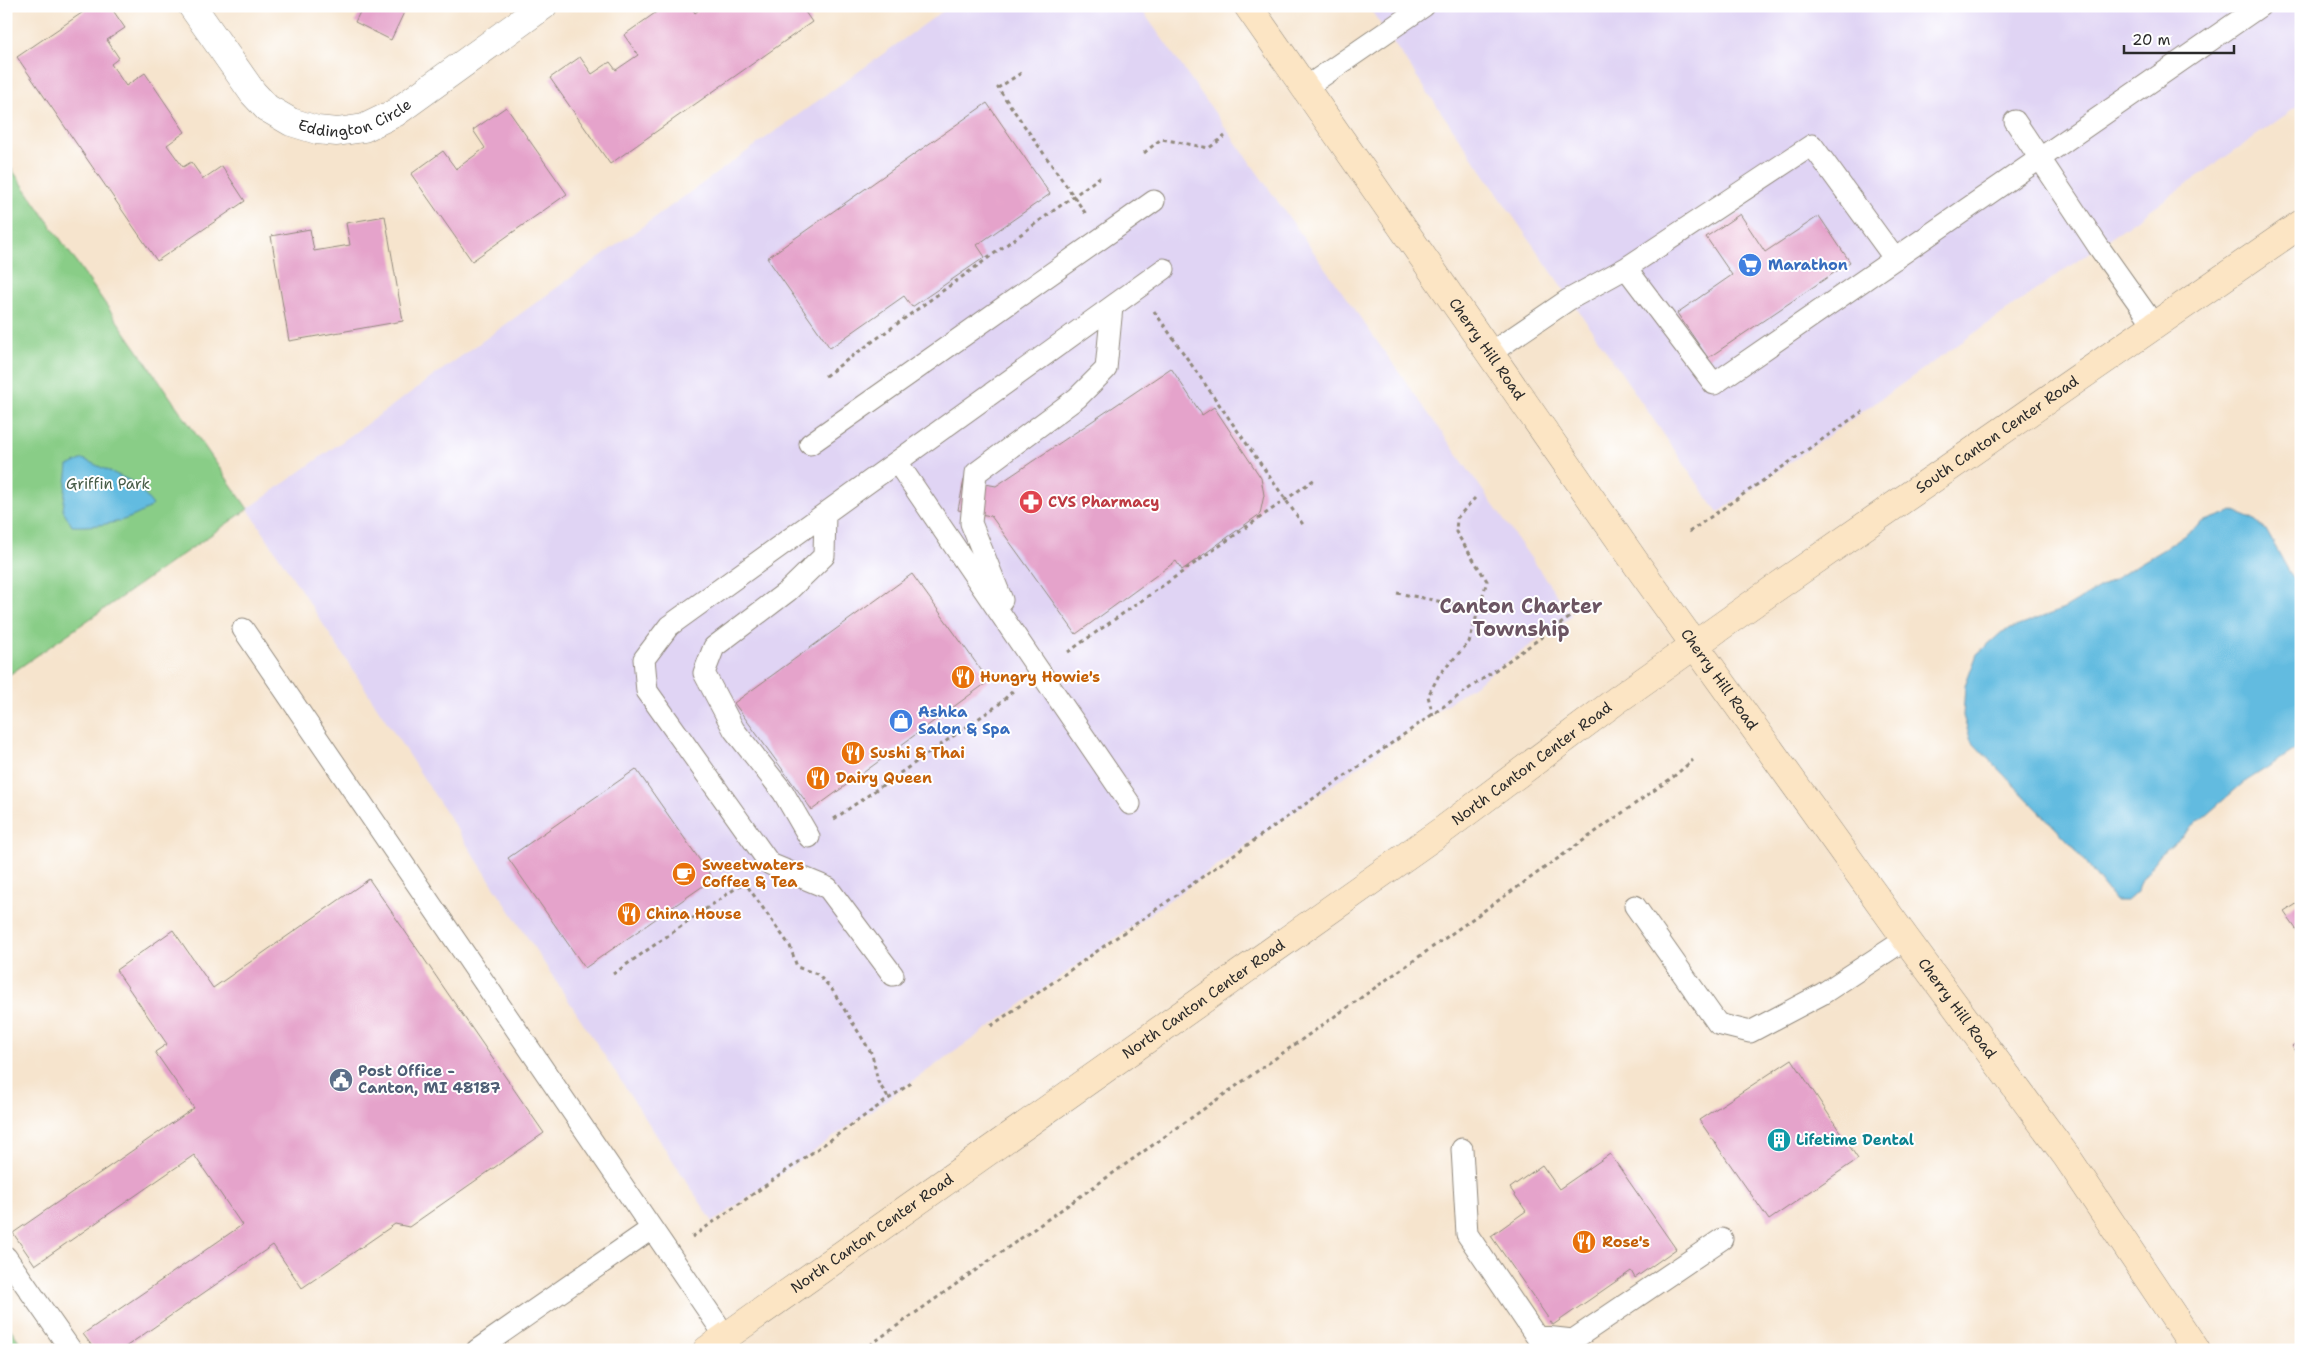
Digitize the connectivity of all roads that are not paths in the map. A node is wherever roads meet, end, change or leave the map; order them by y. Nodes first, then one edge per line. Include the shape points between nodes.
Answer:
1 (192, 6) edge
2 (543, 6) edge
3 (1248, 6) edge
4 (1424, 6) edge
5 (2260, 6) edge
6 (1305, 88) junction
7 (2015, 121) dead end
8 (2040, 159) junction
9 (1154, 201) dead end
10 (2301, 224) edge
11 (1895, 259) junction
12 (1626, 268) junction
13 (1164, 269) dead end
14 (1112, 307) junction
15 (2154, 325) junction
16 (1489, 354) junction
17 (810, 444) dead end
18 (897, 462) junction
19 (825, 514) junction
20 (243, 629) dead end
21 (1016, 636) junction
22 (1695, 644) junction
23 (1130, 804) dead end
24 (809, 836) dead end
25 (1635, 906) dead end
26 (1906, 939) junction
27 (893, 975) dead end
28 (1462, 1149) dead end
29 (651, 1229) junction
30 (1722, 1239) dead end
31 (6, 1257) edge
32 (717, 1343) edge
33 (71, 1350) edge
34 (477, 1350) edge
35 (2196, 1350) edge

1 - 2 street, Eddington Circle via 267,108 290,122 337,132 364,128 395,113
3 - 6 main road, Cherry Hill Road
4 - 6 lane
5 - 8 lane
6 - 16 main road, Cherry Hill Road
7 - 8 lane
8 - 11 lane
8 - 15 lane
9 - 17 lane
10 - 15 main road, South Canton Center Road
11 - 12 lane via 1812,145
11 - 12 lane via 1714,384
12 - 16 lane via 1568,300
13 - 14 lane
14 - 18 lane
14 - 21 lane via 1106,369 1078,398 976,474 971,523
15 - 22 main road, South Canton Center Road
16 - 22 main road, Cherry Hill Road
18 - 19 lane
18 - 21 lane
19 - 24 lane via 824,556 788,591 714,646 704,673 734,730 783,792
19 - 27 lane via 669,626 644,659 647,692 770,864 828,888
20 - 29 lane
21 - 23 lane
22 - 26 main road, Cherry Hill Road
22 - 32 main road, North Canton Center Road via 1443,830
25 - 26 lane via 1718,1024 1750,1032 1822,994
26 - 35 main road, Cherry Hill Road via 2067,1157
28 - 30 lane via 1467,1234 1536,1336 1572,1340
29 - 32 lane via 669,1254
29 - 34 lane
31 - 33 lane

